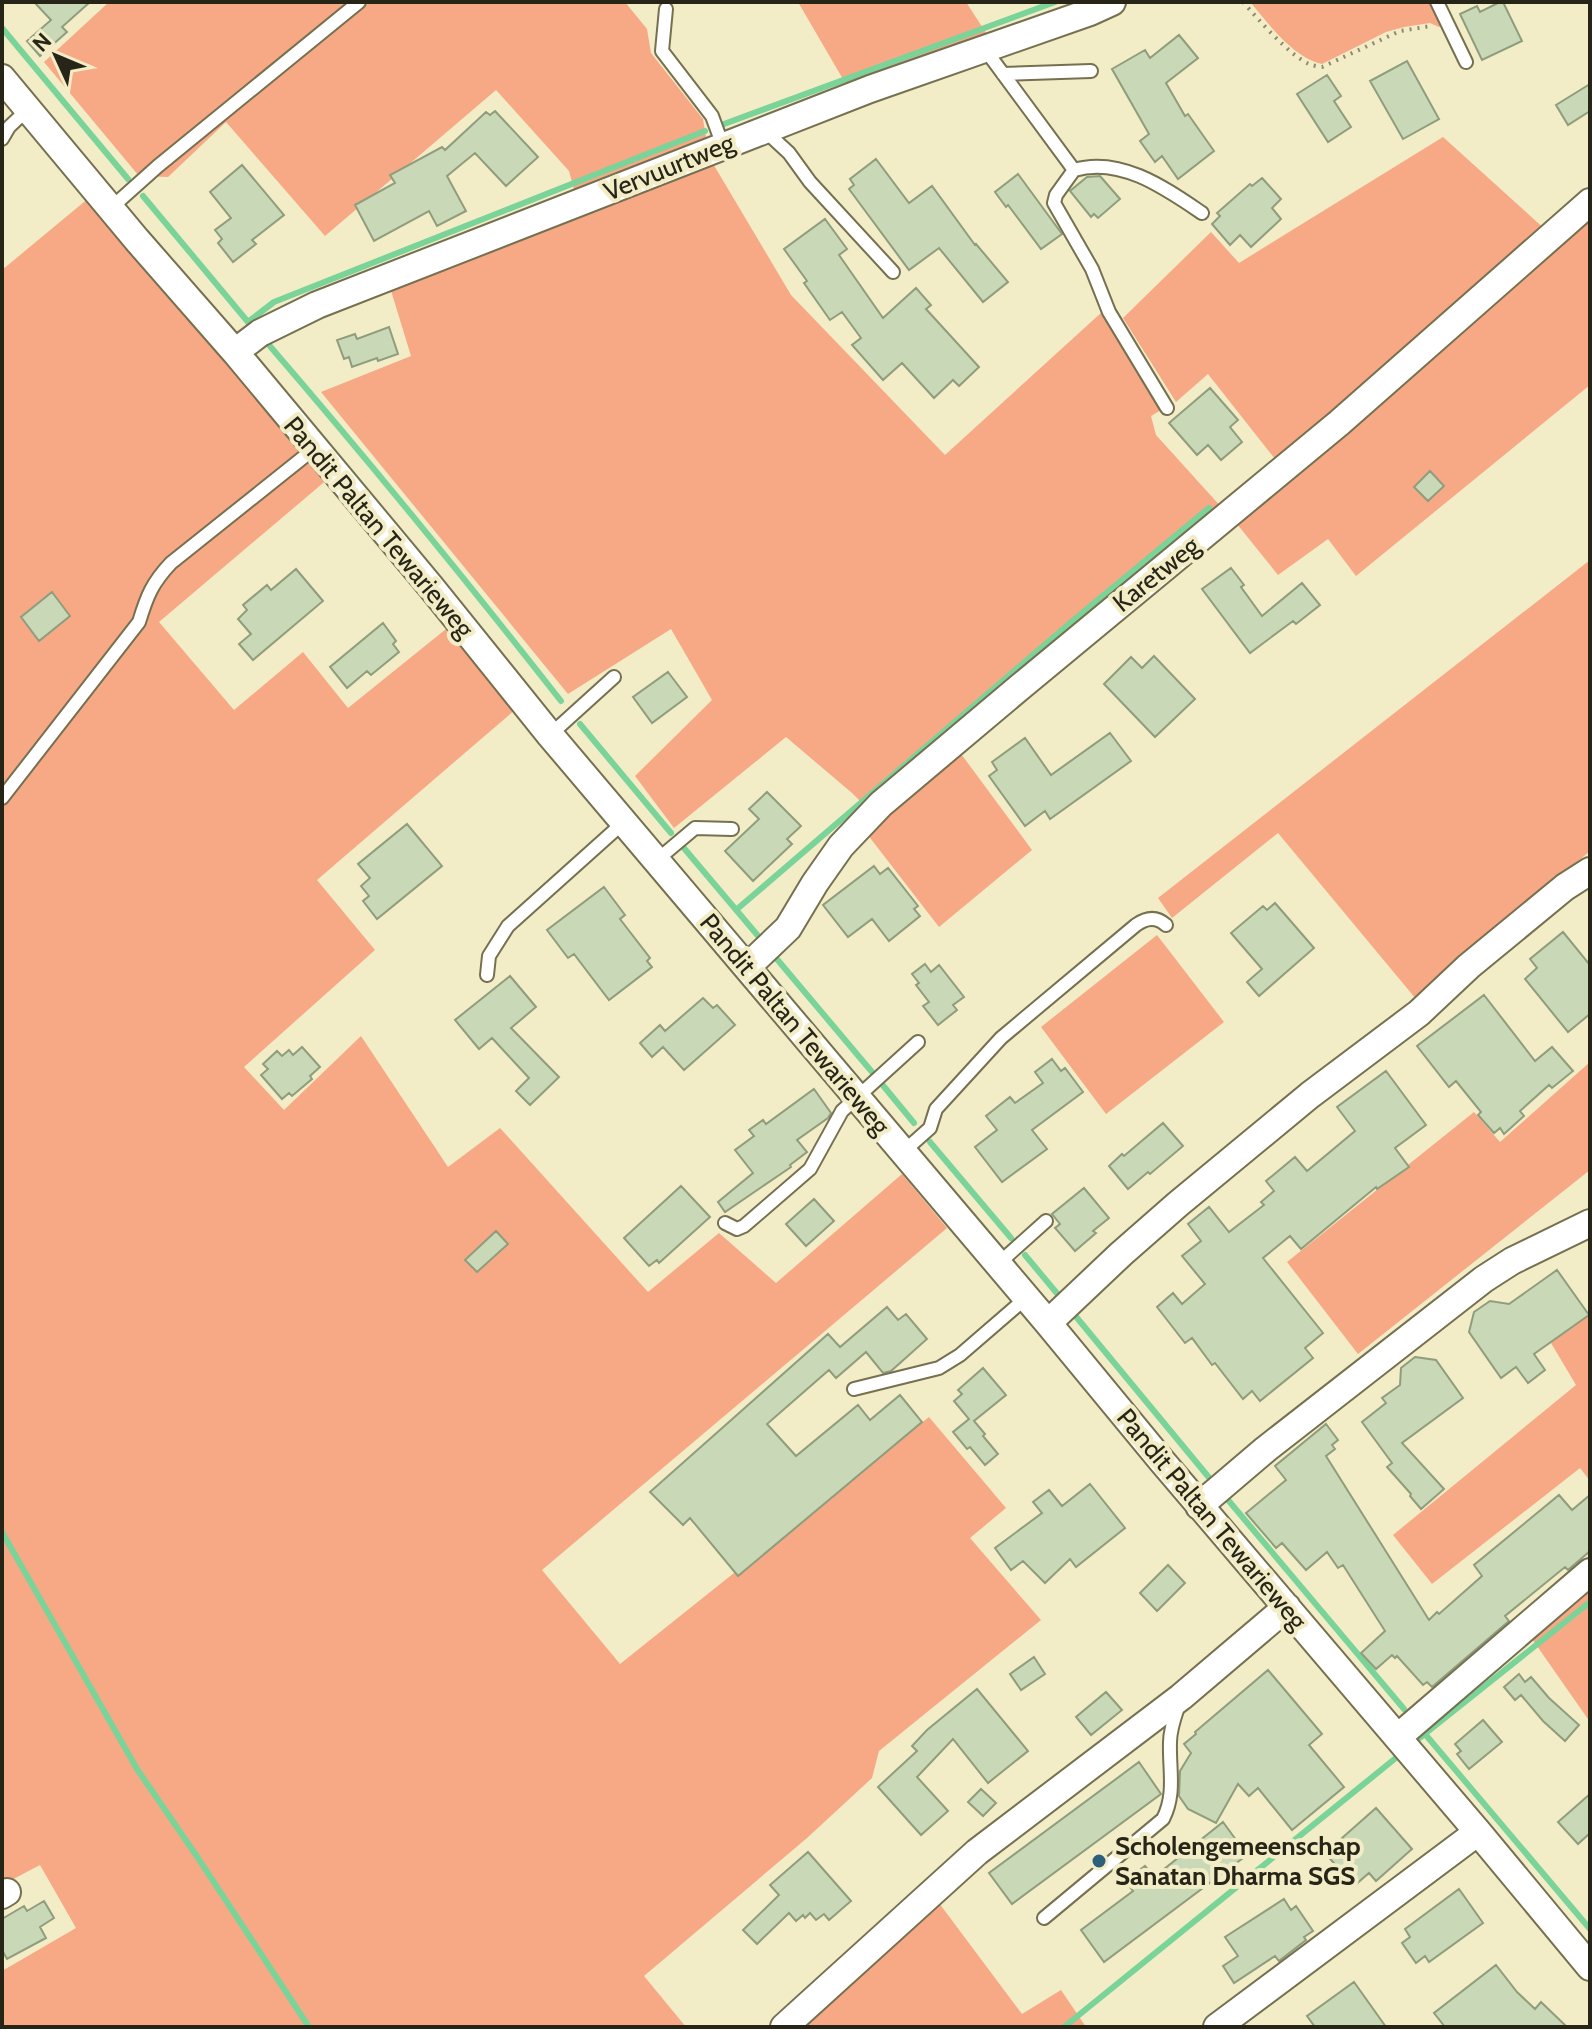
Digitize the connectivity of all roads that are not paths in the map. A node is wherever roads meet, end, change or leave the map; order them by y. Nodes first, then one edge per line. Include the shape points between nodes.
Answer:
1 (359, 2) edge
2 (1112, 2) edge
3 (1437, 2) edge
4 (666, 9) dead end
5 (1073, 10) edge
6 (984, 48) junction
7 (1466, 62) dead end
8 (1091, 71) dead end
9 (1003, 74) junction
10 (2, 78) edge
11 (28, 109) junction
12 (764, 130) junction
13 (2, 139) edge
14 (723, 146) junction
15 (1074, 170) junction
16 (1590, 202) edge
17 (111, 208) junction
18 (1202, 213) dead end
19 (893, 272) dead end
20 (235, 352) junction
21 (1167, 408) dead end
22 (315, 448) junction
23 (614, 677) dead end
24 (550, 735) junction
25 (2, 798) edge
26 (624, 822) junction
27 (732, 829) dead end
28 (657, 860) junction
29 (1590, 871) edge
30 (1166, 925) dead end
31 (747, 967) junction
32 (487, 975) dead end
33 (918, 1042) dead end
34 (857, 1098) junction
35 (903, 1152) junction
36 (1046, 1221) dead end
37 (725, 1223) dead end
38 (1590, 1223) edge
39 (998, 1264) junction
40 (1026, 1298) junction
41 (1048, 1323) junction
42 (854, 1389) dead end
43 (1199, 1506) junction
44 (1590, 1572) edge
45 (1287, 1607) junction
46 (1181, 1697) junction
47 (1398, 1737) junction
48 (1478, 1832) junction
49 (1044, 1918) dead end
50 (1590, 1967) edge
51 (784, 2027) edge
52 (1217, 2027) edge

1 - 17 lane
2 - 5 street, Vervuurtweg
3 - 7 lane
4 - 14 lane via 662,51 712,116
5 - 6 street, Vervuurtweg
6 - 9 lane
6 - 12 street, Vervuurtweg
8 - 9 lane
9 - 15 lane
10 - 11 street, Pandit Paltan Tewarieweg
11 - 13 lane
11 - 17 street, Pandit Paltan Tewarieweg
12 - 14 street, Vervuurtweg
12 - 19 lane
14 - 20 street, Vervuurtweg via 317,305 260,333
15 - 18 lane via 1090,165 1134,173
15 - 21 lane via 1054,203 1092,269 1109,312
16 - 31 street, Karetweg via 1339,423 881,804 841,846 788,928
17 - 20 street, Pandit Paltan Tewarieweg
20 - 22 street, Pandit Paltan Tewarieweg
22 - 24 street, Pandit Paltan Tewarieweg
22 - 25 lane via 156,579 139,622
23 - 24 lane
24 - 26 street, Pandit Paltan Tewarieweg
26 - 28 street, Pandit Paltan Tewarieweg
26 - 32 lane via 508,926 489,956
27 - 28 lane via 695,828
28 - 31 street, Pandit Paltan Tewarieweg
29 - 41 street via 1189,1195
30 - 35 lane via 1154,918 1143,920 1001,1038 936,1109 930,1128
31 - 34 street, Pandit Paltan Tewarieweg
33 - 34 lane
34 - 35 street, Pandit Paltan Tewarieweg
34 - 37 lane via 842,1111 810,1169 744,1226 737,1229
35 - 39 street, Pandit Paltan Tewarieweg
36 - 39 lane
38 - 43 street via 1484,1279
39 - 40 street, Pandit Paltan Tewarieweg
40 - 41 street, Pandit Paltan Tewarieweg
40 - 42 lane via 939,1368
41 - 43 street, Pandit Paltan Tewarieweg
43 - 45 street, Pandit Paltan Tewarieweg
44 - 47 street
45 - 46 street
45 - 47 street, Pandit Paltan Tewarieweg
46 - 49 lane via 1170,1740 1170,1806 1163,1819
46 - 51 street via 977,1852
47 - 48 street, Pandit Paltan Tewarieweg
48 - 50 street, Pandit Paltan Tewarieweg
48 - 52 street

